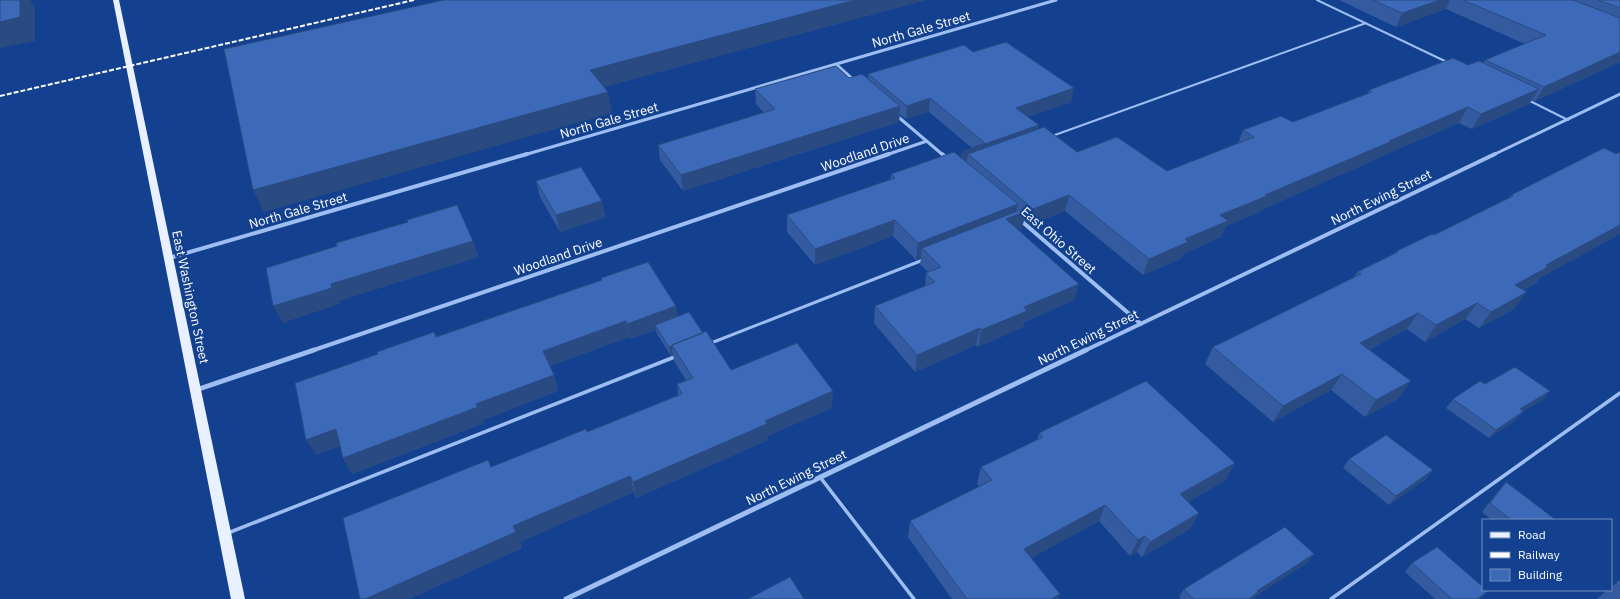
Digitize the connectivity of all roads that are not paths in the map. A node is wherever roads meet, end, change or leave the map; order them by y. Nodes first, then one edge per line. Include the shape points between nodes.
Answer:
1 (116, 0) edge
2 (1056, 0) edge
3 (1317, 0) edge
4 (1366, 23) junction
5 (836, 64) junction
6 (1451, 64) edge
7 (857, 82) edge
8 (1620, 94) edge
9 (1521, 97) edge
10 (892, 112) edge
11 (1568, 120) junction
12 (1050, 137) edge
13 (927, 141) junction
14 (949, 160) edge
15 (1016, 216) edge
16 (1022, 221) junction
17 (1015, 224) edge
18 (169, 258) junction
19 (926, 259) edge
20 (1141, 324) junction
21 (703, 346) edge
22 (681, 355) edge
23 (196, 390) junction
24 (1620, 393) edge
25 (820, 477) junction
26 (225, 534) junction
27 (238, 599) edge
28 (566, 599) edge
29 (914, 599) edge
30 (1331, 599) edge

1 - 18 main road, East Washington Street
2 - 5 street, North Gale Street
3 - 4 lane
4 - 6 lane
4 - 12 lane
5 - 7 street
5 - 18 street, North Gale Street
8 - 11 street, North Ewing Street
9 - 11 lane
10 - 13 street
11 - 20 street, North Ewing Street
13 - 14 street
13 - 23 street, Woodland Drive
15 - 16 street, East Ohio Street
16 - 17 lane
16 - 20 street, East Ohio Street
18 - 23 main road, East Washington Street
19 - 21 lane
20 - 25 street, North Ewing Street
22 - 26 lane
23 - 26 main road, East Washington Street
24 - 30 lane
25 - 28 street, North Ewing Street
25 - 29 lane
26 - 27 main road, East Washington Street

